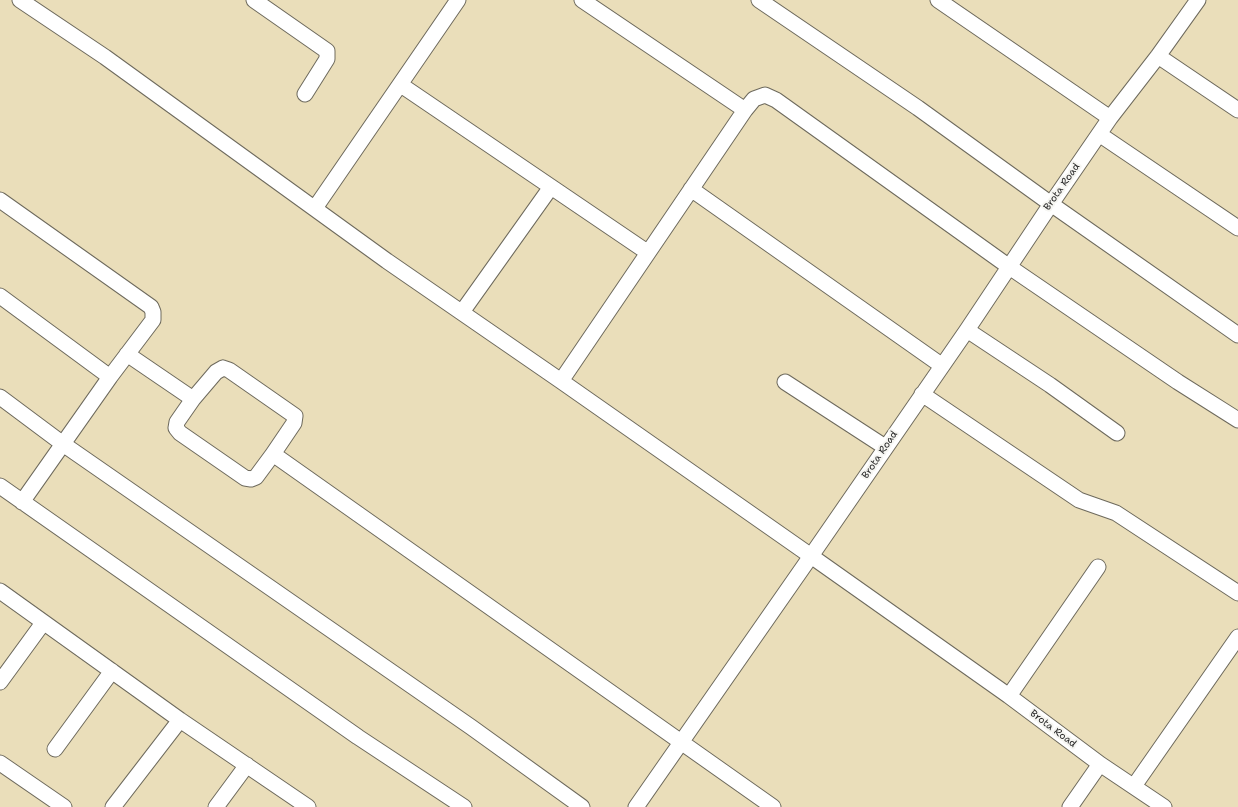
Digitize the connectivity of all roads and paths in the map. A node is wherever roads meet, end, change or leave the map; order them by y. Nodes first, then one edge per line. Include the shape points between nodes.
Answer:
1 (20, 0) edge
2 (254, 0) edge
3 (458, 0) edge
4 (582, 0) edge
5 (759, 0) edge
6 (938, 0) edge
7 (1198, 0) edge
8 (1158, 56) junction
9 (401, 85) junction
10 (305, 94) dead end
11 (745, 110) junction
12 (1238, 110) edge
13 (1110, 118) junction
14 (1099, 134) junction
15 (551, 187) junction
16 (690, 189) junction
17 (0, 200) edge
18 (1051, 204) junction
19 (315, 208) junction
20 (1238, 228) edge
21 (647, 252) junction
22 (1008, 266) junction
23 (0, 296) edge
24 (462, 312) junction
25 (967, 330) junction
26 (1238, 335) edge
27 (126, 354) junction
28 (941, 365) junction
29 (110, 377) junction
30 (561, 381) junction
31 (785, 382) dead end
32 (922, 394) junction
33 (0, 397) edge
34 (193, 399) junction
35 (1238, 420) edge
36 (1117, 433) dead end
37 (63, 444) junction
38 (885, 448) junction
39 (273, 454) junction
40 (0, 486) edge
41 (22, 502) junction
42 (811, 556) junction
43 (1098, 567) dead end
44 (0, 591) edge
45 (1238, 593) edge
46 (43, 622) junction
47 (1238, 637) edge
48 (112, 671) junction
49 (0, 682) edge
50 (1009, 696) junction
51 (180, 720) junction
52 (681, 742) junction
53 (55, 749) dead end
54 (0, 763) edge
55 (1100, 764) junction
56 (247, 765) junction
57 (1134, 786) junction
58 (64, 807) edge
59 (113, 807) edge
60 (216, 807) edge
61 (308, 807) edge
62 (464, 807) edge
63 (582, 807) edge
64 (636, 807) edge
65 (773, 807) edge
66 (1070, 807) edge
67 (1164, 807) edge

1 - 19 street via 105,57
2 - 10 street via 328,52 327,58
3 - 9 street
4 - 11 street
5 - 18 street via 918,108
6 - 13 street
7 - 8 street, Brota Road
8 - 12 street
8 - 13 street, Brota Road
9 - 15 street
9 - 19 street
11 - 16 street
11 - 22 street via 754,99 764,95 776,100
13 - 14 street, Brota Road
14 - 18 street, Brota Road
14 - 20 street
15 - 21 street
15 - 24 street
16 - 21 street
16 - 28 street
17 - 27 street via 151,307 153,320
18 - 22 street, Brota Road
18 - 26 street
19 - 24 street
21 - 30 street
22 - 25 street, Brota Road
22 - 35 street
23 - 29 street
24 - 30 street
25 - 28 street, Brota Road
25 - 36 street
27 - 29 street
27 - 34 street
28 - 32 street, Brota Road
29 - 37 street
30 - 42 street
31 - 38 street
32 - 38 street, Brota Road
32 - 45 street via 1080,500 1116,512
33 - 37 street
34 - 39 street via 177,422 176,428 245,478 251,480 256,477
34 - 39 street via 216,372 223,368 294,414 294,423
37 - 41 street
37 - 63 street via 472,727
38 - 42 street, Brota Road
39 - 52 street
40 - 41 street
41 - 62 street via 339,724
42 - 50 street, Brota Road
42 - 52 street
43 - 50 street
44 - 46 street
46 - 48 street
46 - 49 street
47 - 57 street
48 - 51 street
48 - 53 street
50 - 55 street, Brota Road
51 - 56 street
51 - 59 street
52 - 64 street
52 - 65 street
54 - 58 street
55 - 57 street, Brota Road
55 - 66 street
56 - 60 street
56 - 61 street
57 - 67 street, Brota Road

